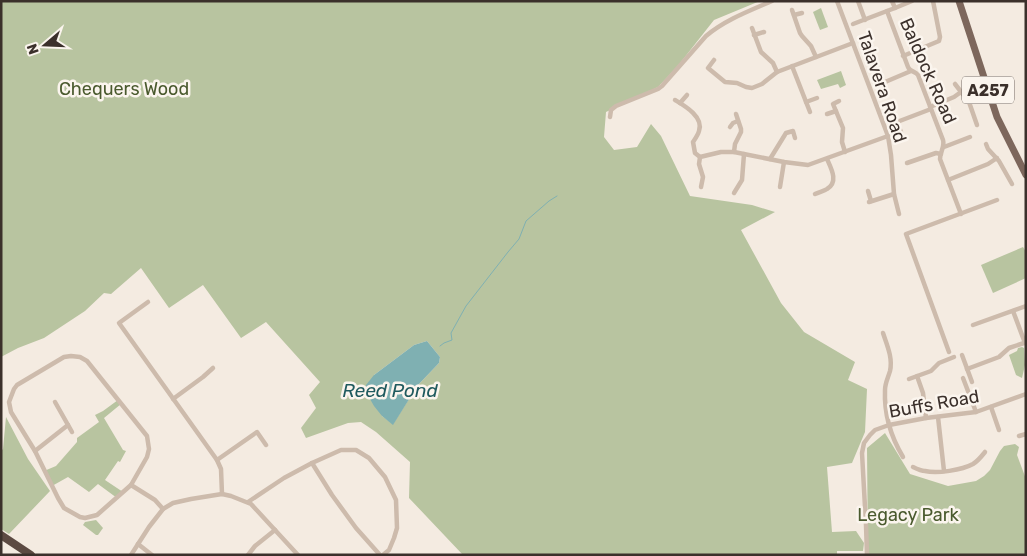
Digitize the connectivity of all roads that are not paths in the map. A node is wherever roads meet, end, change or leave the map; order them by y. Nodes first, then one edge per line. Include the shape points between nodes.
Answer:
1 (772, 1) edge
2 (837, 1) edge
3 (858, 1) edge
4 (892, 1) edge
5 (912, 1) edge
6 (933, 1) edge
7 (959, 1) edge
8 (895, 8) junction
9 (792, 10) dead end
10 (887, 11) junction
11 (802, 12) dead end
12 (794, 15) junction
13 (864, 20) junction
14 (854, 24) dead end
15 (752, 28) dead end
16 (764, 32) dead end
17 (754, 35) junction
18 (853, 43) junction
19 (903, 56) junction
20 (816, 57) junction
21 (714, 60) dead end
22 (792, 66) junction
23 (911, 71) junction
24 (777, 72) junction
25 (955, 84) dead end
26 (878, 85) dead end
27 (961, 92) junction
28 (687, 95) dead end
29 (817, 98) dead end
30 (675, 100) dead end
31 (839, 101) dead end
32 (806, 102) junction
33 (680, 103) junction
34 (892, 108) dead end
35 (931, 108) junction
36 (836, 111) junction
37 (810, 112) dead end
38 (736, 114) dead end
39 (827, 114) dead end
40 (610, 117) dead end
41 (738, 120) junction
42 (897, 122) junction
43 (977, 125) dead end
44 (730, 127) dead end
45 (962, 132) dead end
46 (902, 135) dead end
47 (888, 136) junction
48 (796, 138) dead end
49 (986, 144) dead end
50 (944, 147) junction
51 (734, 152) junction
52 (845, 152) junction
53 (744, 154) junction
54 (941, 154) junction
55 (700, 157) junction
56 (827, 158) junction
57 (997, 158) junction
58 (770, 159) junction
59 (784, 162) junction
60 (907, 163) dead end
61 (1026, 174) edge
62 (948, 180) junction
63 (1012, 184) dead end
64 (701, 187) dead end
65 (780, 187) dead end
66 (868, 191) dead end
67 (734, 194) dead end
68 (815, 194) dead end
69 (894, 194) junction
70 (997, 200) dead end
71 (899, 214) dead end
72 (961, 214) junction
73 (148, 302) dead end
74 (1026, 306) edge
75 (1013, 311) junction
76 (972, 325) dead end
77 (883, 333) dead end
78 (1025, 344) edge
79 (949, 352) dead end
80 (962, 355) dead end
81 (954, 357) dead end
82 (212, 368) dead end
83 (967, 369) junction
84 (917, 376) junction
85 (964, 378) dead end
86 (909, 379) dead end
87 (972, 382) dead end
88 (1026, 394) edge
89 (173, 399) junction
90 (55, 402) dead end
91 (991, 408) junction
92 (976, 412) junction
93 (938, 417) junction
94 (926, 418) junction
95 (68, 425) junction
96 (889, 425) junction
97 (999, 430) dead end
98 (72, 432) dead end
99 (1026, 434) edge
100 (1019, 436) dead end
101 (266, 445) dead end
102 (35, 451) junction
103 (985, 452) dead end
104 (904, 457) dead end
105 (217, 460) junction
106 (312, 463) junction
107 (914, 467) dead end
108 (944, 471) junction
109 (131, 485) junction
110 (222, 494) junction
111 (248, 502) junction
112 (163, 509) junction
113 (275, 530) junction
114 (1, 535) edge
115 (138, 544) junction
116 (389, 550) junction
117 (31, 555) edge
118 (131, 555) edge
119 (152, 555) edge
120 (248, 555) edge
121 (298, 555) edge
122 (382, 555) edge
123 (394, 555) edge
124 (867, 555) edge

1 - 40 street via 714,29 662,86 616,106
2 - 18 street, Talavera Road
3 - 13 street
4 - 8 street, Baldock Road
5 - 8 street
6 - 19 street via 940,41
7 - 61 main road, A257 via 997,116
8 - 10 street, Baldock Road
9 - 12 street
10 - 13 street
10 - 19 street, Baldock Road
11 - 12 street
12 - 20 street via 802,36
13 - 14 street
15 - 17 street
16 - 17 street
17 - 24 street via 761,52
18 - 20 street
18 - 47 street, Talavera Road
19 - 23 street, Baldock Road
20 - 22 street
21 - 24 street via 708,68 725,82 746,87 762,84
22 - 24 street
22 - 32 street
23 - 26 street
23 - 35 street, Baldock Road via 918,75
25 - 27 street
27 - 35 street
27 - 43 street via 969,102
28 - 33 street
29 - 32 street
30 - 33 street
31 - 36 street via 833,104
32 - 37 street
33 - 55 street via 693,113 699,124 692,142
34 - 42 street
35 - 42 street
35 - 50 street, Baldock Road
36 - 39 street
36 - 52 street
38 - 41 street
41 - 44 street
41 - 51 street via 741,132
42 - 46 street
45 - 50 street via 968,138
47 - 52 street
47 - 69 street, Talavera Road
48 - 58 street via 793,131 786,134
49 - 57 street
50 - 54 street, Baldock Road
51 - 53 street
51 - 55 street
52 - 56 street
53 - 58 street
53 - 67 street via 742,180
54 - 60 street via 936,152
54 - 62 street
55 - 64 street
56 - 59 street via 808,165
56 - 68 street via 833,182 828,189
57 - 62 street
57 - 63 street
58 - 59 street
59 - 65 street
62 - 72 street
66 - 69 street via 870,202
69 - 71 street, Talavera Road
70 - 72 street
72 - 79 street via 906,234
73 - 89 street via 119,323
74 - 75 street
75 - 76 street
75 - 78 street
77 - 96 street via 891,366 885,390
78 - 83 street
80 - 83 street
81 - 84 street
82 - 89 street
83 - 87 street
84 - 86 street
84 - 94 street
85 - 92 street
88 - 91 street, Buffs Road
89 - 105 street
90 - 95 street
91 - 92 street, Buffs Road
91 - 97 street
92 - 93 street, Buffs Road
93 - 94 street, Buffs Road
93 - 108 street
94 - 96 street, Buffs Road
95 - 98 street
95 - 102 street
96 - 104 street via 894,442
96 - 124 street, Buffs Road via 875,430 864,443 862,453
99 - 100 street
101 - 105 street via 257,432
102 - 109 street via 64,508 80,517 97,515
102 - 109 street via 11,412 9,402 14,389 64,357 80,357 88,361 146,436 147,457
103 - 108 street via 971,465
105 - 110 street via 221,469
106 - 111 street
106 - 116 street via 341,450 356,450 369,458 385,477 396,500 396,528
106 - 122 street via 356,528
107 - 108 street via 927,472
109 - 112 street
110 - 111 street
110 - 112 street via 173,503
111 - 113 street
112 - 115 street
113 - 120 street
113 - 121 street
114 - 117 highway
115 - 118 street
115 - 119 street
116 - 122 street
116 - 123 street

